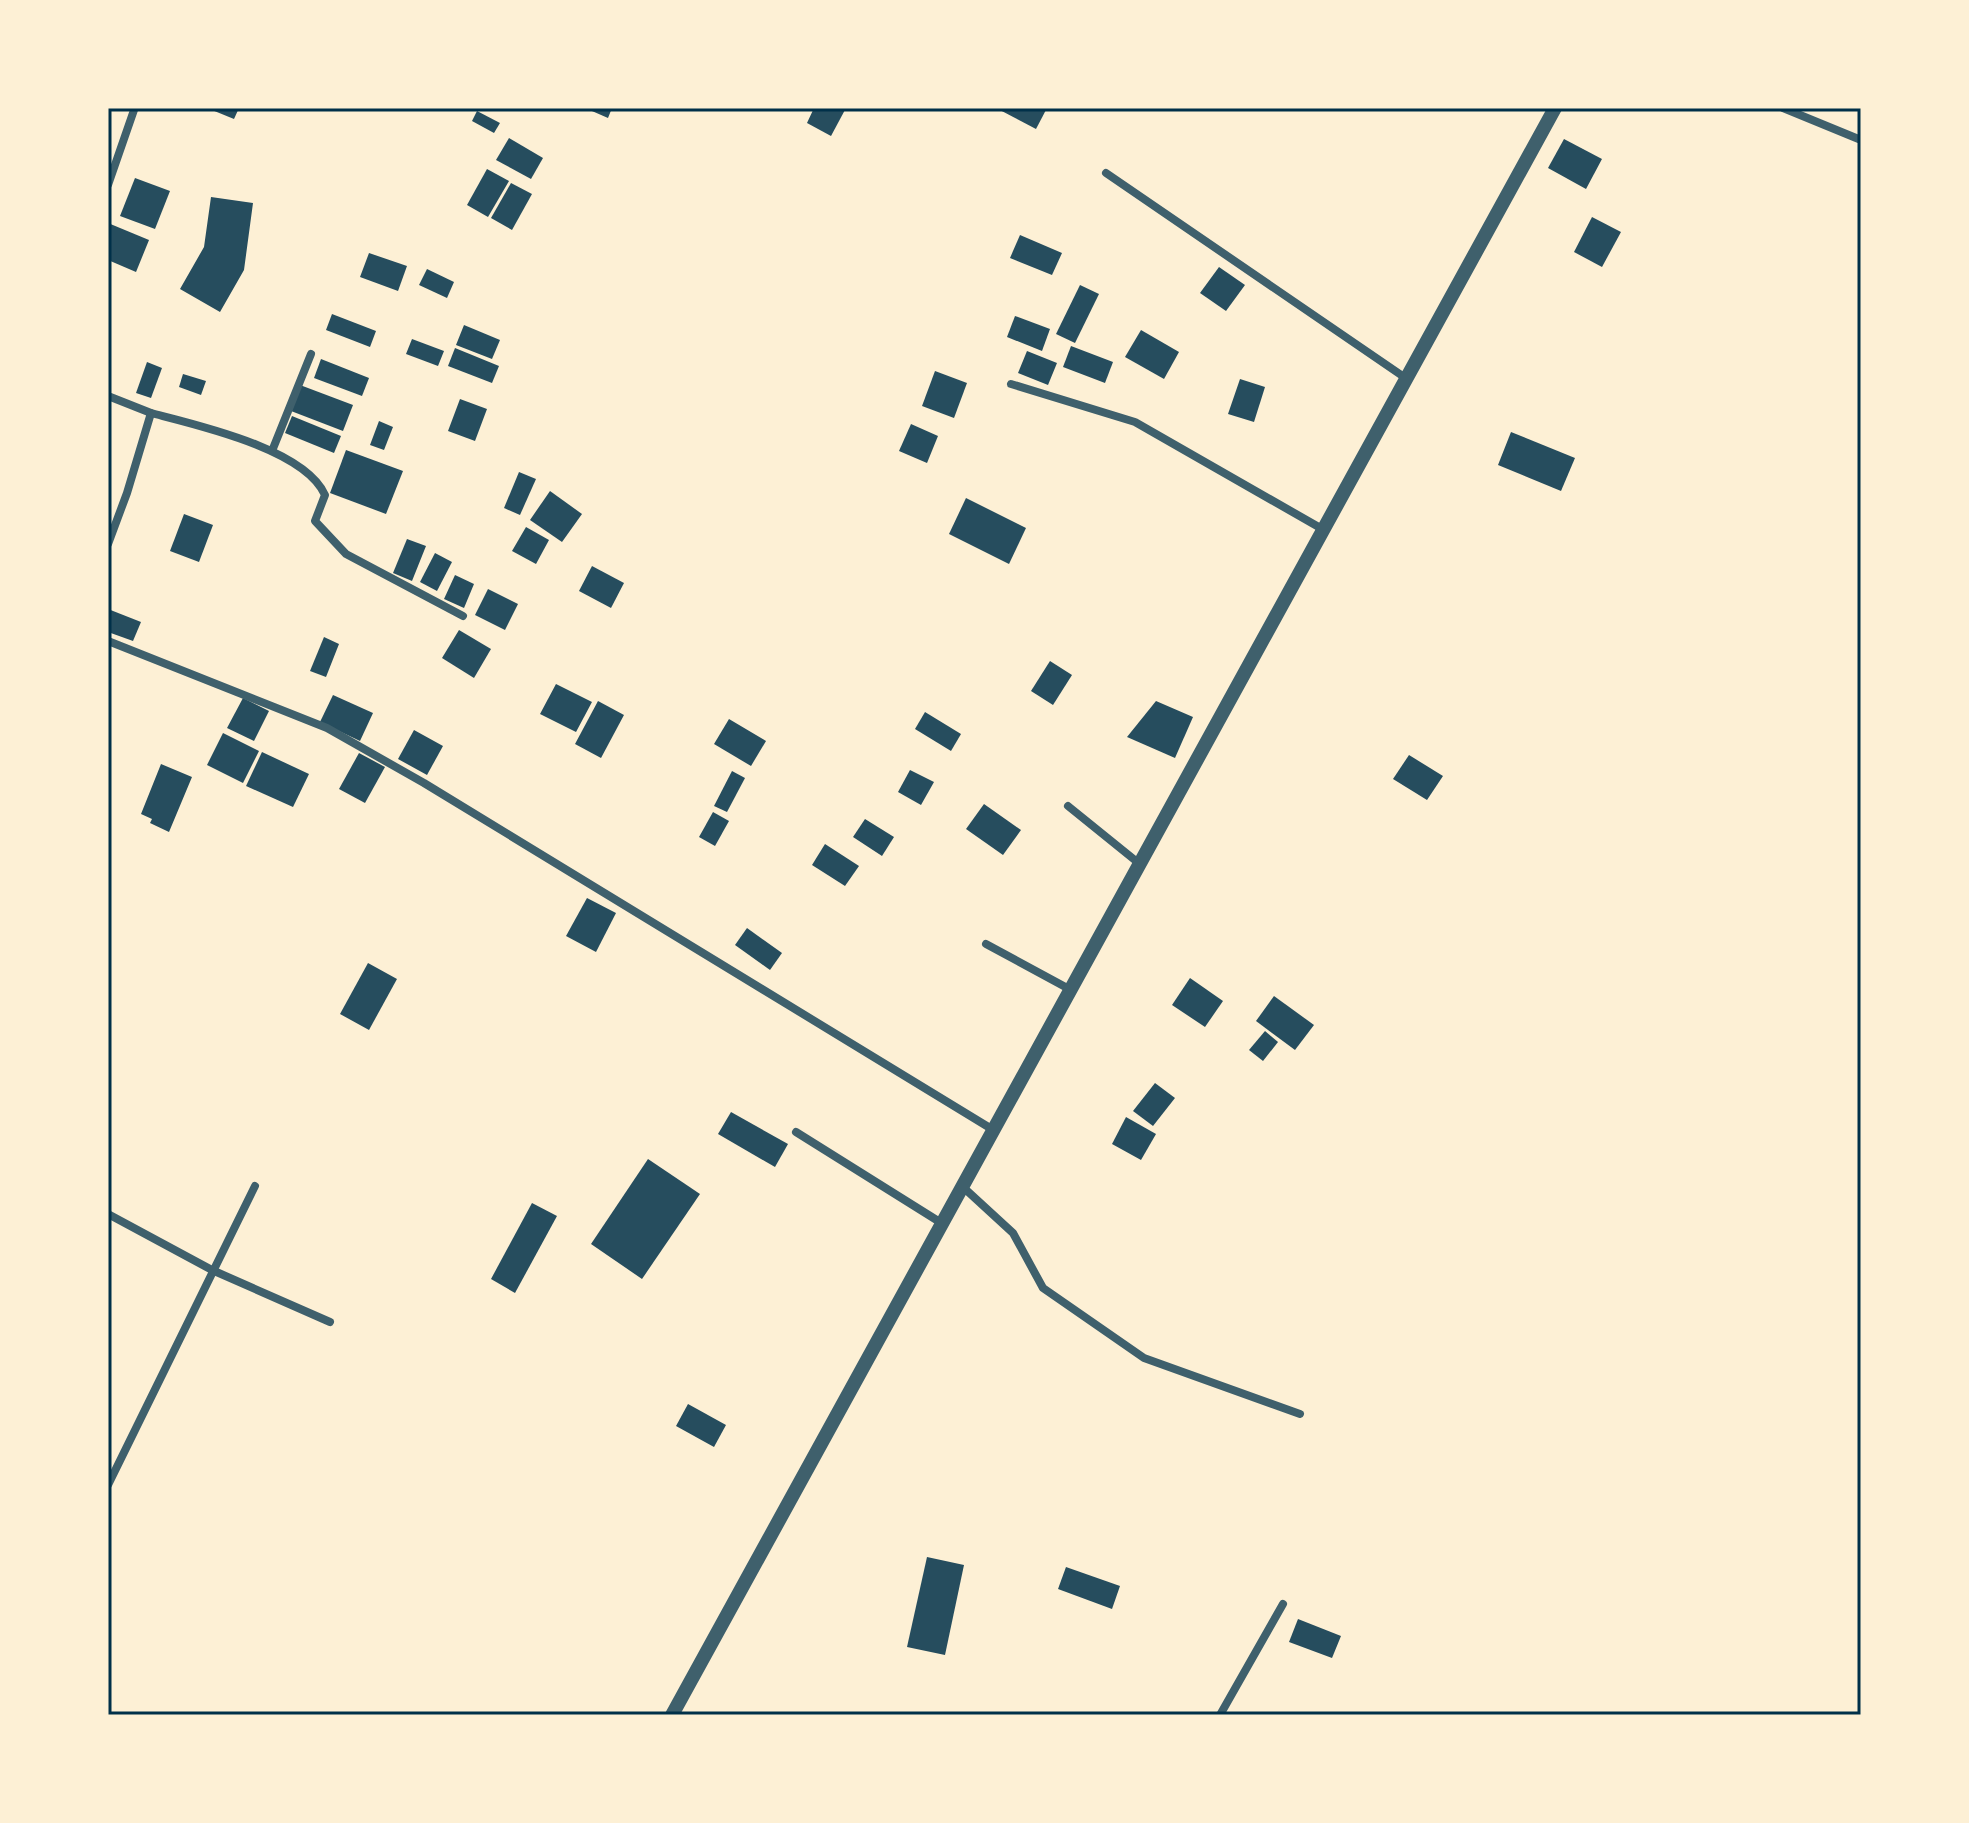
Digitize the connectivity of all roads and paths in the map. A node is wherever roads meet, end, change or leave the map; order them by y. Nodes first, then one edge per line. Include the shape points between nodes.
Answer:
1 (132, 108) edge
2 (1555, 108) edge
3 (1783, 108) edge
4 (1861, 140) edge
5 (1106, 173) dead end
6 (108, 185) edge
7 (311, 354) dead end
8 (1408, 379) junction
9 (1011, 384) dead end
10 (108, 396) edge
11 (151, 413) junction
12 (272, 451) junction
13 (1324, 531) junction
14 (108, 544) edge
15 (463, 616) dead end
16 (108, 641) edge
17 (1068, 806) dead end
18 (1141, 865) junction
19 (986, 944) dead end
20 (1072, 990) junction
21 (996, 1131) junction
22 (796, 1132) dead end
23 (255, 1186) dead end
24 (964, 1188) junction
25 (108, 1214) edge
26 (943, 1225) junction
27 (212, 1270) junction
28 (330, 1322) dead end
29 (1300, 1414) dead end
30 (108, 1485) edge
31 (1283, 1604) dead end
32 (672, 1715) edge
33 (1220, 1715) edge

1 - 6 street
2 - 8 street
3 - 4 street
5 - 8 street
7 - 12 street
8 - 13 street
9 - 13 street via 1135,422
10 - 11 street
11 - 12 street
11 - 14 street
12 - 15 street via 319,480 325,495 315,521 346,554
13 - 18 street
16 - 21 street via 327,728
17 - 18 street
18 - 20 street
19 - 20 street
20 - 21 street
21 - 24 street
22 - 26 street
23 - 27 street
24 - 26 street
24 - 29 street via 1013,1233 1043,1288 1144,1358
25 - 27 street
26 - 32 street
27 - 28 street
27 - 30 street
31 - 33 street

